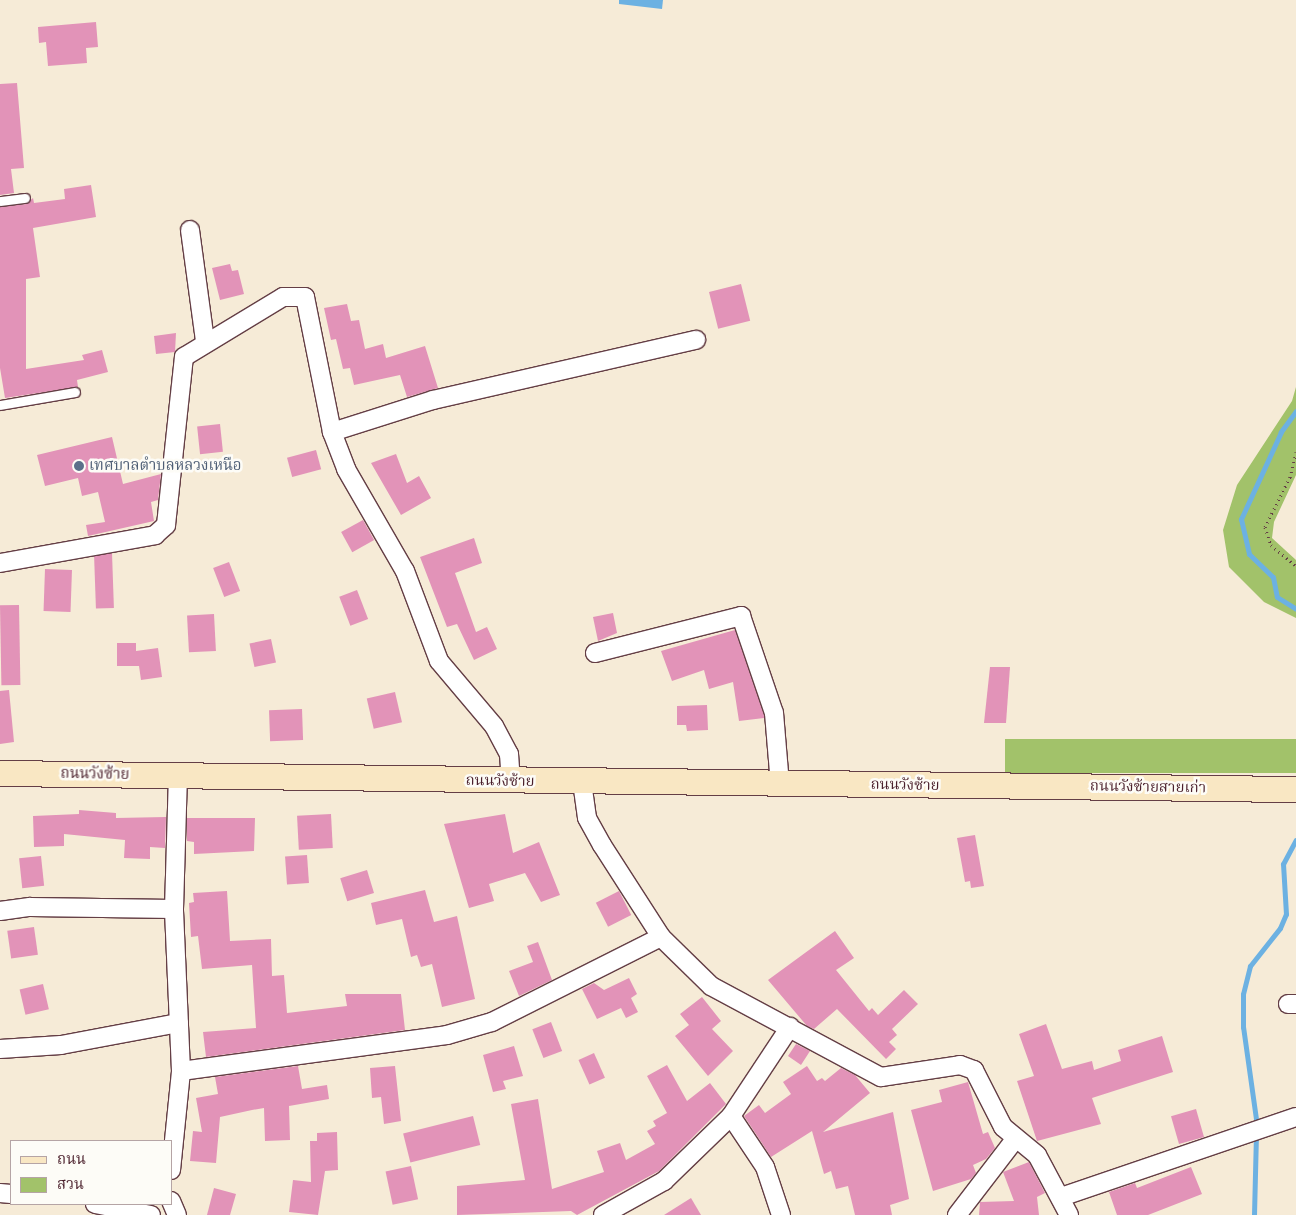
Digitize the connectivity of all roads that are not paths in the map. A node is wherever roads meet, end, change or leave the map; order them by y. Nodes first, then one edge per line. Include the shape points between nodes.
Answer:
1 (25, 198) dead end
2 (0, 201) edge
3 (190, 230) dead end
4 (696, 340) dead end
5 (205, 341) junction
6 (74, 392) dead end
7 (0, 405) edge
8 (332, 432) junction
9 (0, 563) edge
10 (596, 653) dead end
11 (0, 773) edge
12 (178, 775) junction
13 (511, 782) junction
14 (582, 782) junction
15 (780, 784) junction
16 (1001, 786) joint
17 (1296, 789) edge
18 (174, 910) junction
19 (0, 911) edge
20 (661, 937) junction
21 (179, 1023) junction
22 (790, 1027) junction
23 (0, 1049) edge
24 (181, 1071) junction
25 (731, 1116) junction
26 (1296, 1117) edge
27 (1016, 1138) junction
28 (172, 1160) edge
29 (1061, 1197) junction
30 (100, 1205) edge
31 (622, 1212) edge
32 (151, 1215) edge
33 (603, 1215) edge
34 (781, 1215) edge
35 (957, 1215) edge
36 (1069, 1215) edge

1 - 2 lane
3 - 5 street
4 - 8 street via 433,400
5 - 8 street via 283,297 305,297
5 - 9 street via 184,357 166,525 155,535
6 - 7 lane
8 - 13 street via 346,469 405,571 439,661 494,726 510,754
10 - 15 street via 741,616 774,713
11 - 12 main road, ถนนวังซ้าย
12 - 13 main road, ถนนวังซ้าย
12 - 18 street
13 - 14 main road, ถนนวังซ้าย
14 - 15 main road, ถนนวังซ้าย
14 - 20 street via 587,818
15 - 16 main road, ถนนวังซ้าย
16 - 17 main road, ถนนวังซ้ายสายเก่า
18 - 19 street via 30,907
18 - 21 street
20 - 22 street via 730,1000
20 - 24 street via 500,1018 447,1035
21 - 23 street via 60,1044
21 - 24 street
22 - 25 street
22 - 27 street via 881,1077 960,1065 974,1070 1003,1127
24 - 28 street
25 - 31 street via 664,1181
25 - 34 street via 765,1168
26 - 29 street
27 - 29 street via 1037,1155
27 - 35 street
29 - 36 street
30 - 32 street
31 - 33 street

